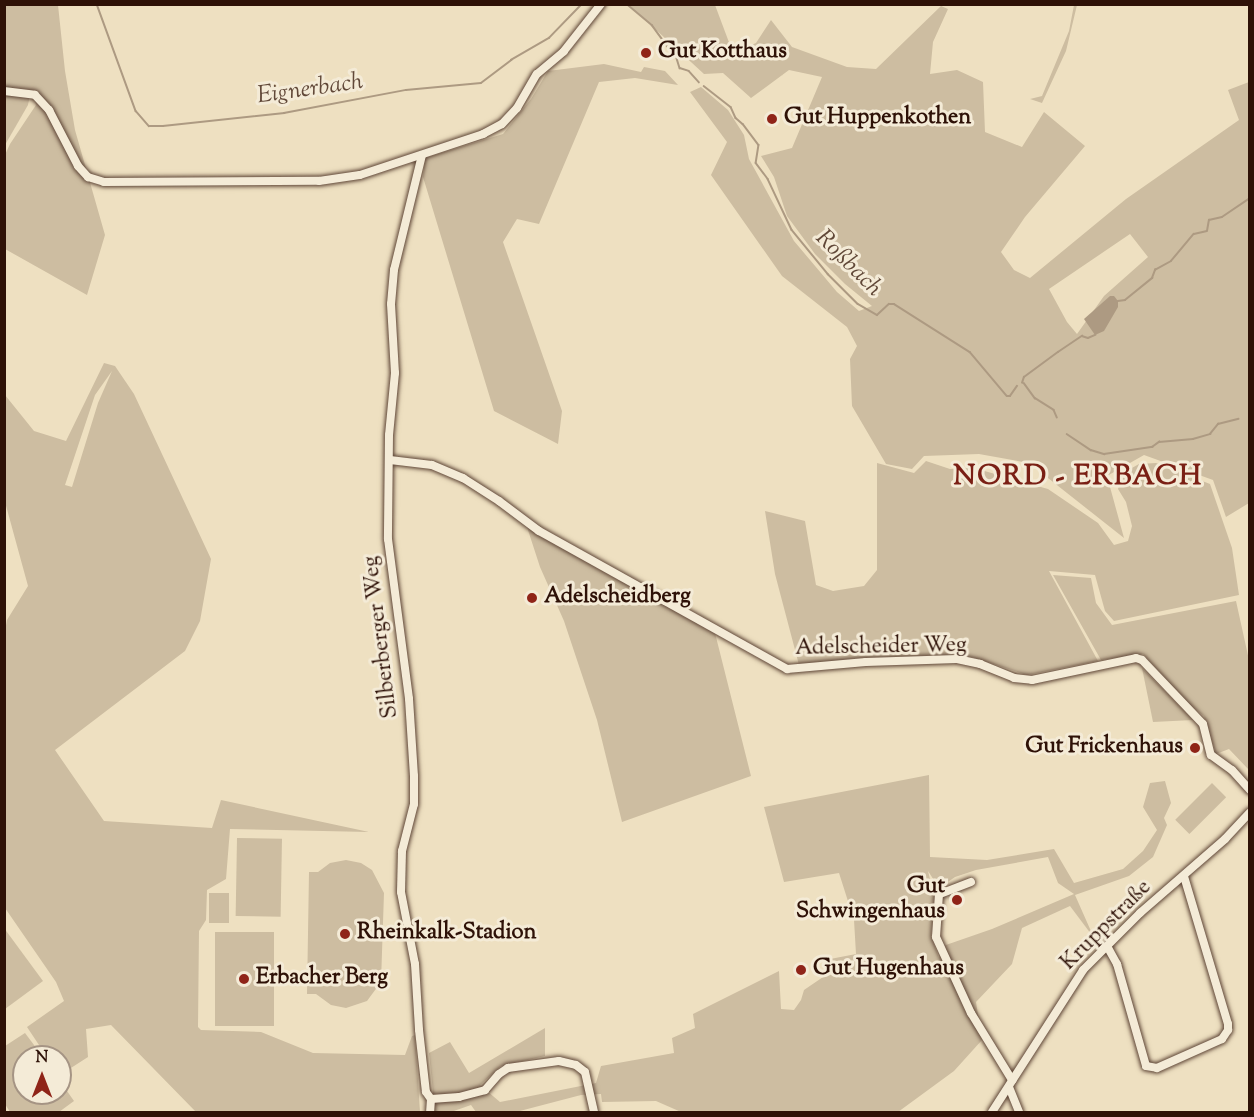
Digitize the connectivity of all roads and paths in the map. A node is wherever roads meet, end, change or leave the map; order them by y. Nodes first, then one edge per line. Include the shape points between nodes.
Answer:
1 (601, 4) edge
2 (4, 91) edge
3 (422, 155) junction
4 (390, 460) junction
5 (1250, 790) edge
6 (1250, 812) edge
7 (1184, 876) junction
8 (971, 882) dead end
9 (1107, 945) junction
10 (1011, 1083) junction
11 (431, 1099) junction
12 (430, 1113) edge
13 (594, 1113) edge
14 (992, 1113) edge
15 (1019, 1113) edge

1 - 3 street via 564,51 537,74 517,108 502,124
2 - 3 street via 34,95 48,110 78,166 88,177 104,182 319,181 360,175
3 - 4 street, Silberberger Weg via 394,270 391,303 395,373
4 - 5 street, Adelscheider Weg via 432,465 463,478 553,540 787,669 957,659 1032,680 1136,658 1142,660 1203,724 1211,755
4 - 11 street, Silberberger Weg via 388,539 409,699 414,776 414,804 402,851 401,892 415,964 424,1082
6 - 7 street, Kruppstraße
7 - 9 street, Kruppstraße
7 - 9 street via 1228,1024 1225,1036 1157,1068 1146,1066 1117,964
8 - 10 street via 939,894 936,937 971,1013
9 - 10 street, Kruppstraße via 1079,976
10 - 14 street, Kruppstraße
10 - 15 street
11 - 12 street, Silberberger Weg
11 - 13 street via 485,1090 508,1068 559,1061 585,1072

